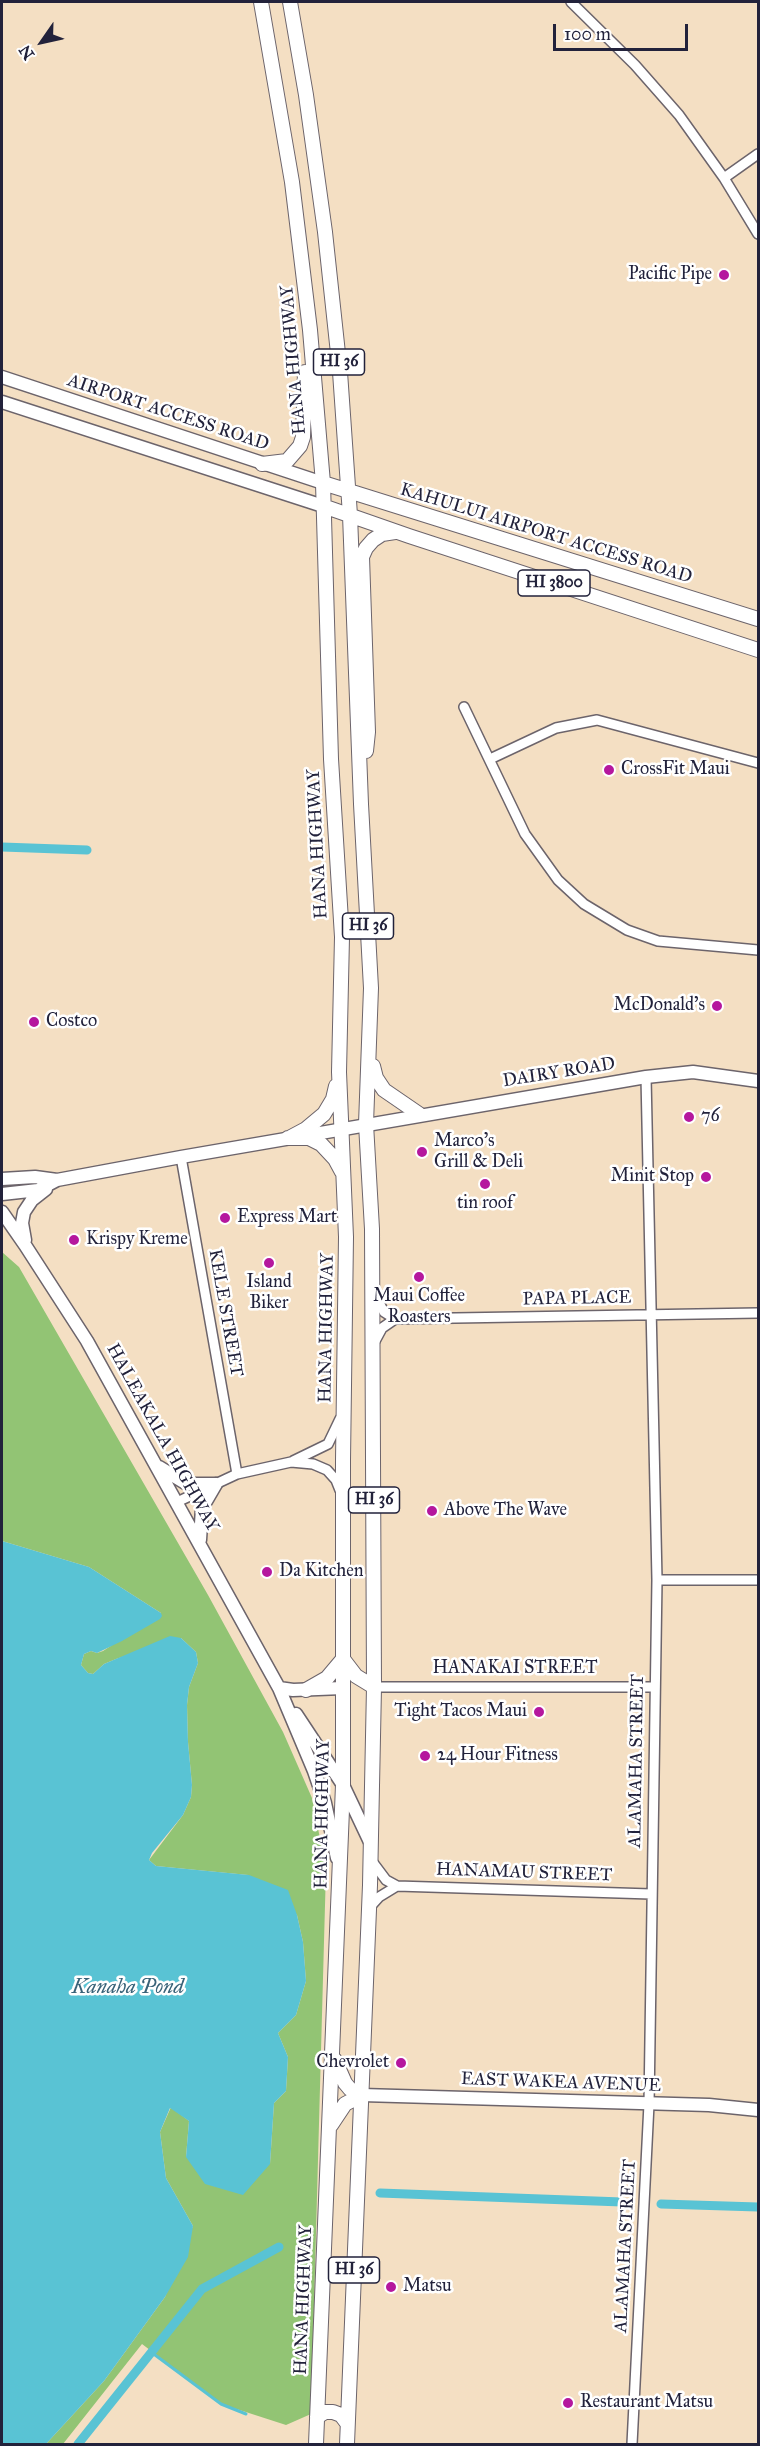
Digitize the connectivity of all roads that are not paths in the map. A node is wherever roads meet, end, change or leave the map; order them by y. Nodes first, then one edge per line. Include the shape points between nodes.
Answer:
1 (261, 2) edge
2 (290, 2) edge
3 (298, 2) edge
4 (571, 2) edge
5 (306, 95) junction
6 (759, 154) edge
7 (724, 177) junction
8 (292, 182) junction
9 (759, 234) edge
10 (2, 377) edge
11 (2, 402) edge
12 (262, 464) junction
13 (323, 483) junction
14 (349, 492) junction
15 (323, 506) junction
16 (350, 515) junction
17 (409, 536) junction
18 (759, 619) edge
19 (759, 650) edge
20 (464, 708) dead end
21 (490, 759) junction
22 (759, 763) edge
23 (361, 804) junction
24 (759, 950) edge
25 (370, 1049) junction
26 (339, 1072) junction
27 (646, 1077) junction
28 (759, 1081) edge
29 (419, 1114) junction
30 (366, 1124) junction
31 (342, 1128) junction
32 (288, 1138) junction
33 (181, 1157) junction
34 (2, 1179) edge
35 (57, 1180) junction
36 (346, 1191) junction
37 (2, 1192) edge
38 (2, 1212) edge
39 (2, 1223) edge
40 (25, 1245) junction
41 (373, 1290) junction
42 (651, 1313) junction
43 (759, 1313) edge
44 (395, 1319) junction
45 (373, 1349) junction
46 (343, 1406) junction
47 (291, 1462) junction
48 (156, 1465) junction
49 (237, 1474) junction
50 (216, 1484) junction
51 (343, 1500) junction
52 (177, 1502) junction
53 (201, 1545) junction
54 (657, 1580) junction
55 (759, 1580) edge
56 (343, 1659) junction
57 (374, 1687) junction
58 (655, 1687) junction
59 (279, 1688) junction
60 (343, 1688) junction
61 (306, 1690) junction
62 (343, 1785) junction
63 (370, 1842) junction
64 (370, 1858) junction
65 (340, 1871) junction
66 (397, 1886) junction
67 (651, 1894) junction
68 (369, 1908) junction
69 (333, 2053) junction
70 (362, 2095) junction
71 (650, 2104) junction
72 (759, 2110) edge
73 (330, 2127) junction
74 (318, 2417) junction
75 (347, 2423) junction
76 (316, 2445) edge
77 (347, 2445) edge
78 (632, 2445) edge

1 - 8 main road, HANA HIGHWAY / HI 36
2 - 5 main road, HI 36
3 - 5 main road via 307,55
4 - 7 street via 657,89
5 - 14 main road, HI 36 via 340,372
6 - 7 street
7 - 9 street
8 - 12 main road via 292,233 305,387 303,437 300,447 287,460
8 - 13 main road, HANA HIGHWAY / HI 36
10 - 12 street, AIRPORT ACCESS ROAD / HI 3800
11 - 15 street, HI 3800
12 - 13 street, AIRPORT ACCESS ROAD / HI 3800
13 - 14 main road, KAHULUI AIRPORT ACCESS ROAD / HI 3800
13 - 15 main road, HANA HIGHWAY / HI 36
14 - 16 main road, HI 36
14 - 18 main road, KAHULUI AIRPORT ACCESS ROAD / HI 3800
15 - 16 main road, HI 3800
15 - 26 main road, HANA HIGHWAY / HI 36 via 342,937
16 - 17 main road, HI 3800
16 - 23 main road, HI 36
17 - 19 main road, HI 3800
17 - 23 main road via 396,532 382,534 362,556 368,732
20 - 21 street
21 - 22 street via 556,728 597,720
21 - 24 street via 537,854 558,880 591,909 633,933 658,941
23 - 25 main road, HI 36 via 371,988
25 - 29 main road via 379,1085
25 - 30 main road, HI 36
26 - 31 main road, HANA HIGHWAY / HI 36
26 - 32 main road via 333,1099 324,1114
27 - 28 street, DAIRY ROAD via 693,1072
27 - 29 street, DAIRY ROAD
27 - 42 street, ALAMAHA STREET
29 - 30 street, DAIRY ROAD
30 - 31 street, DAIRY ROAD
30 - 41 main road, HI 36
31 - 32 street
31 - 36 main road, HANA HIGHWAY / HI 36
32 - 33 street
32 - 36 main road via 309,1138 327,1150 342,1171
33 - 35 street
33 - 49 street, KELE STREET
34 - 35 street
35 - 37 street via 38,1190
35 - 40 street via 26,1208 22,1223
36 - 46 main road, HANA HIGHWAY / HI 36
38 - 40 street, HALEAKALA HIGHWAY
39 - 40 street
40 - 48 street, HALEAKALA HIGHWAY via 87,1341
41 - 44 street via 382,1310
41 - 45 main road, HI 36
42 - 43 street, PAPA PLACE
42 - 44 street, PAPA PLACE
42 - 54 street, ALAMAHA STREET
44 - 45 street via 380,1331
45 - 57 main road, HI 36
46 - 47 street via 336,1432 328,1444
46 - 51 main road, HANA HIGHWAY / HI 36
47 - 49 street
47 - 51 street via 327,1470 336,1479
48 - 50 street via 187,1484
48 - 52 street, HALEAKALA HIGHWAY
49 - 50 street
50 - 52 street
50 - 53 street via 202,1508
51 - 56 main road, HANA HIGHWAY / HI 36
52 - 53 street, HALEAKALA HIGHWAY
53 - 59 street, HALEAKALA HIGHWAY
54 - 55 street
54 - 58 street, ALAMAHA STREET
56 - 57 main road via 356,1676
56 - 60 main road, HANA HIGHWAY / HI 36
56 - 61 main road via 327,1678
57 - 58 street, HANAKAI STREET
57 - 60 main road
57 - 63 main road, HI 36
58 - 67 street, ALAMAHA STREET
59 - 61 street
59 - 62 street, HALEAKALA HIGHWAY
59 - 65 street, HALEAKALA HIGHWAY via 325,1803
60 - 61 street
60 - 62 main road, HANA HIGHWAY / HI 36
62 - 63 street, HALEAKALA HIGHWAY
62 - 65 main road, HANA HIGHWAY / HI 36
63 - 64 main road, HI 36
64 - 66 street via 386,1880
64 - 68 main road, HI 36
65 - 69 main road, HANA HIGHWAY / HI 36
66 - 67 street, HANAMAU STREET
66 - 68 street
67 - 71 street, ALAMAHA STREET
68 - 70 main road, HI 36
69 - 70 main road, HI 36 via 344,2082
69 - 73 main road, HANA HIGHWAY / HI 36
70 - 71 street, EAST WAKEA AVENUE
70 - 73 main road via 345,2104
70 - 75 main road, HI 36
71 - 72 street, EAST WAKEA AVENUE
71 - 78 street, ALAMAHA STREET
73 - 74 main road, HANA HIGHWAY / HI 36
74 - 75 main road via 333,2412
74 - 76 main road, HANA HIGHWAY / HI 36
75 - 77 main road, HI 36

